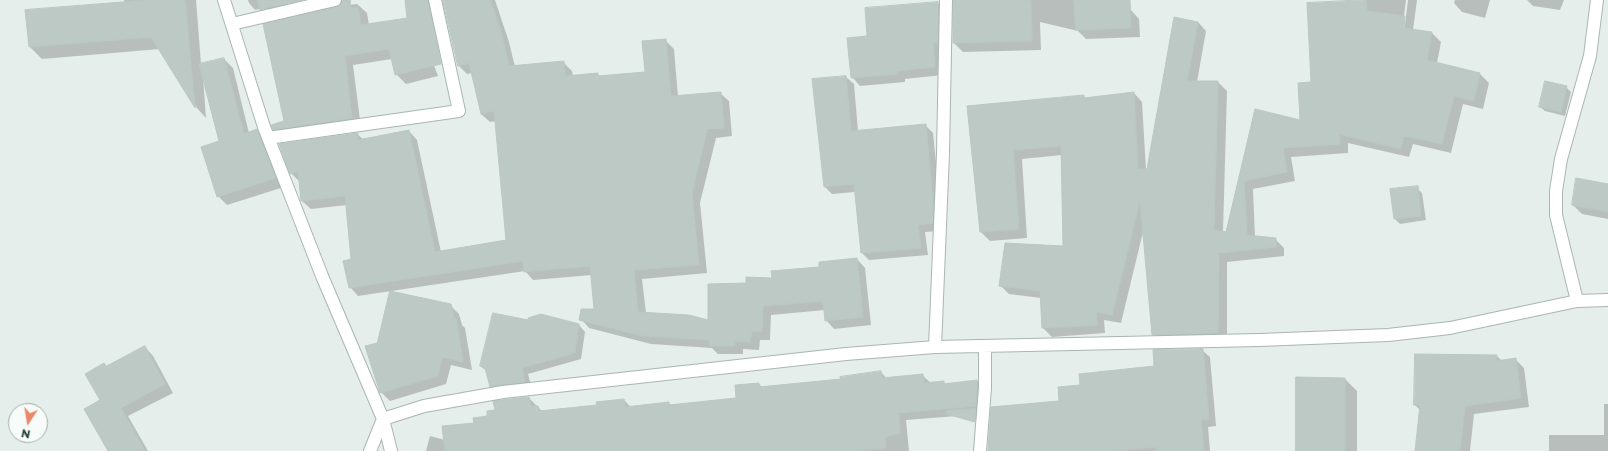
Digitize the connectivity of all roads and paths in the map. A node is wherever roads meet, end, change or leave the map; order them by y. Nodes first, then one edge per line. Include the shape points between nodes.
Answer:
1 (224, 0) edge
2 (335, 0) edge
3 (435, 0) edge
4 (946, 0) edge
5 (1597, 0) edge
6 (232, 24) junction
7 (268, 138) junction
8 (1608, 300) edge
9 (1577, 301) junction
10 (935, 347) junction
11 (985, 347) junction
12 (383, 419) junction
13 (370, 451) edge
14 (391, 451) edge
15 (980, 451) edge

1 - 6 street
2 - 6 street
3 - 7 street via 459,111
4 - 10 street
5 - 9 street via 1590,56 1561,159 1556,191 1556,216
6 - 7 street
7 - 12 street via 322,276
8 - 9 street
9 - 11 street via 1450,328 1388,335
10 - 11 street
10 - 12 street via 838,355 503,392 424,406
11 - 15 street
12 - 13 street
12 - 14 street

